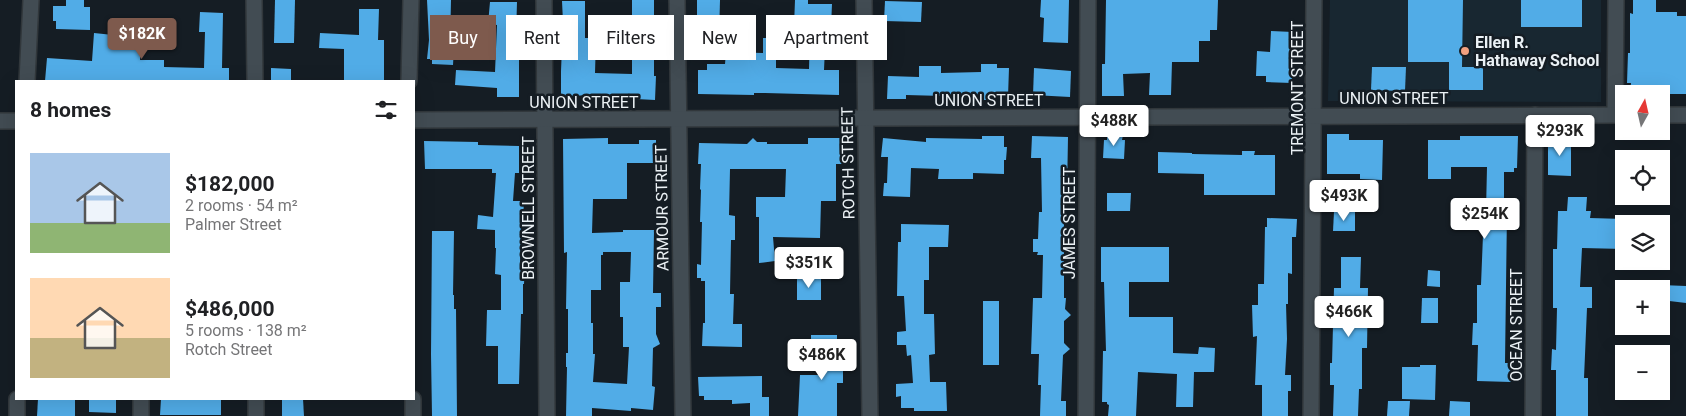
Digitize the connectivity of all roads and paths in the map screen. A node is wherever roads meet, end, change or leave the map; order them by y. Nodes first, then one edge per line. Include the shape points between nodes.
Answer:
1 (30, 0) edge
2 (254, 0) edge
3 (411, 0) edge
4 (544, 0) edge
5 (677, 0) edge
6 (864, 0) edge
7 (1088, 0) edge
8 (1314, 0) edge
9 (1616, 0) edge
10 (27, 80) edge
11 (255, 80) edge
12 (409, 80) edge
13 (1618, 85) edge
14 (1535, 115) junction
15 (1615, 115) edge
16 (1670, 115) edge
17 (1686, 115) edge
18 (1314, 116) junction
19 (1087, 117) junction
20 (865, 118) junction
21 (415, 120) edge
22 (545, 120) junction
23 (679, 120) junction
24 (0, 121) edge
25 (15, 121) edge
26 (17, 400) edge
27 (141, 400) edge
28 (256, 400) edge
29 (413, 400) edge
30 (17, 416) edge
31 (141, 416) edge
32 (256, 416) edge
33 (413, 416) edge
34 (547, 416) edge
35 (683, 416) edge
36 (870, 416) edge
37 (1086, 416) edge
38 (1311, 416) edge
39 (1533, 416) edge

1 - 10 street
2 - 11 street
3 - 12 street
4 - 22 street, BROWNELL STREET
5 - 23 street, ARMOUR STREET
6 - 20 street, ROTCH STREET
7 - 19 street, JAMES STREET
8 - 18 street, TREMONT STREET
9 - 13 street
14 - 15 street, UNION STREET
14 - 18 street, UNION STREET
14 - 39 street, OCEAN STREET
16 - 17 street
18 - 19 street, UNION STREET
18 - 38 street, TREMONT STREET
19 - 20 street, UNION STREET
19 - 37 street, JAMES STREET
20 - 23 street, UNION STREET
20 - 36 street, ROTCH STREET
21 - 22 street, UNION STREET
22 - 23 street, UNION STREET
22 - 34 street, BROWNELL STREET
23 - 35 street, ARMOUR STREET
24 - 25 street
26 - 30 street
27 - 31 street
28 - 32 street
29 - 33 street

